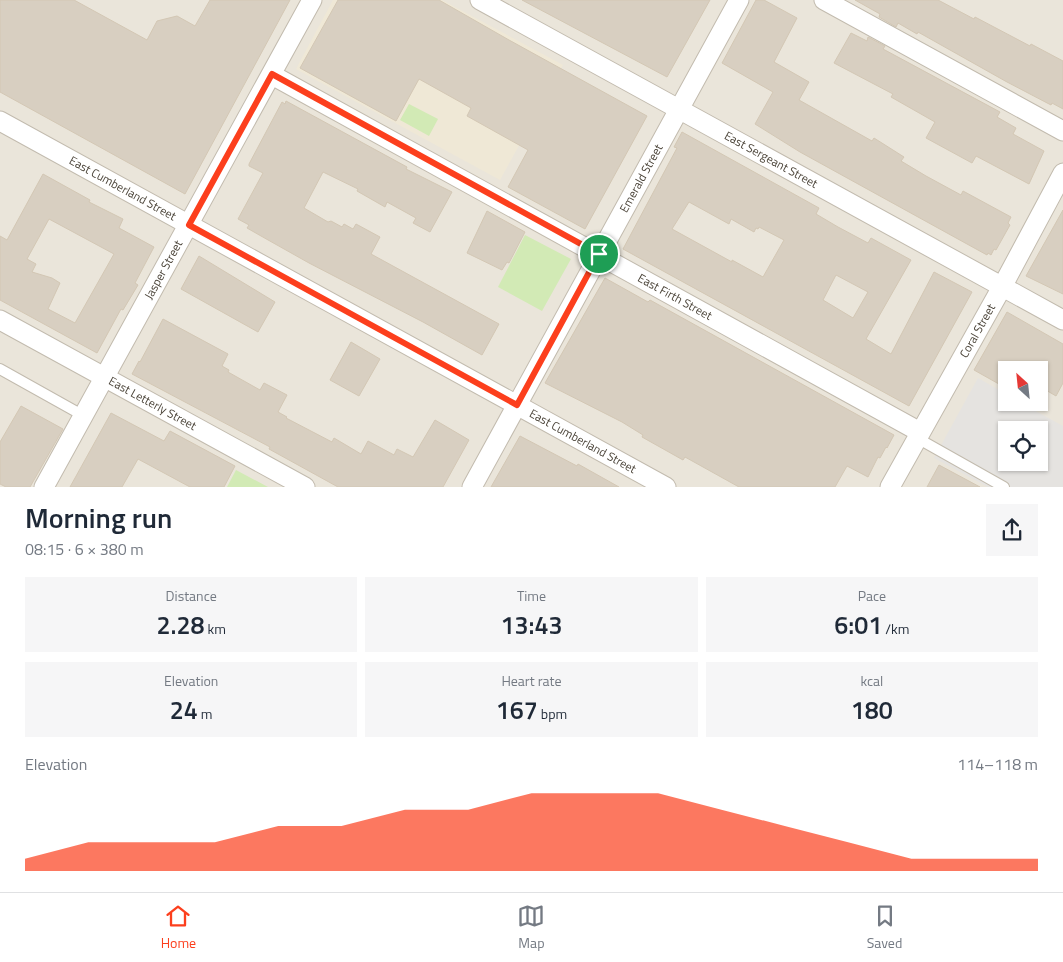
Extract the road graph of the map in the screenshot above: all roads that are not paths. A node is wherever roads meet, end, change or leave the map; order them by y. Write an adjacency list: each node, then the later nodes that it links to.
1 (312, 0): 5 (street, Jasper Street)
2 (480, 0): 6 (street, East Sergeant Street)
3 (739, 0): 6 (street, Emerald Street)
4 (824, 0): 8 (street)
5 (272, 74): 10 (street, Jasper Street); 11 (street, East Firth Street)
6 (678, 110): 11 (street, Emerald Street); 12 (street, East Sergeant Street)
7 (0, 121): 10 (street, East Cumberland Street)
8 (1063, 131)
9 (1063, 173): 12 (street, Coral Street)
10 (189, 225): 16 (street, Jasper Street); 17 (street, East Cumberland Street)
11 (599, 254): 17 (street, Emerald Street); 19 (street, East Firth Street)
12 (1002, 286): 14 (street, East Sergeant Street); 19 (street, Coral Street)
13 (0, 320): 16 (street, East Letterly Street)
14 (1063, 320)
15 (0, 369): 18 (lane)
16 (105, 377): 18 (street, Jasper Street); 21 (street, East Letterly Street)
17 (517, 405): 22 (street, Emerald Street); 23 (street, East Cumberland Street)
18 (84, 416): 20 (street, Jasper Street)
19 (918, 435): 24 (street, Coral Street); 25 (lane)
20 (44, 487)
21 (305, 487)
22 (472, 487)
23 (666, 487)
24 (890, 487)
25 (1004, 487)

